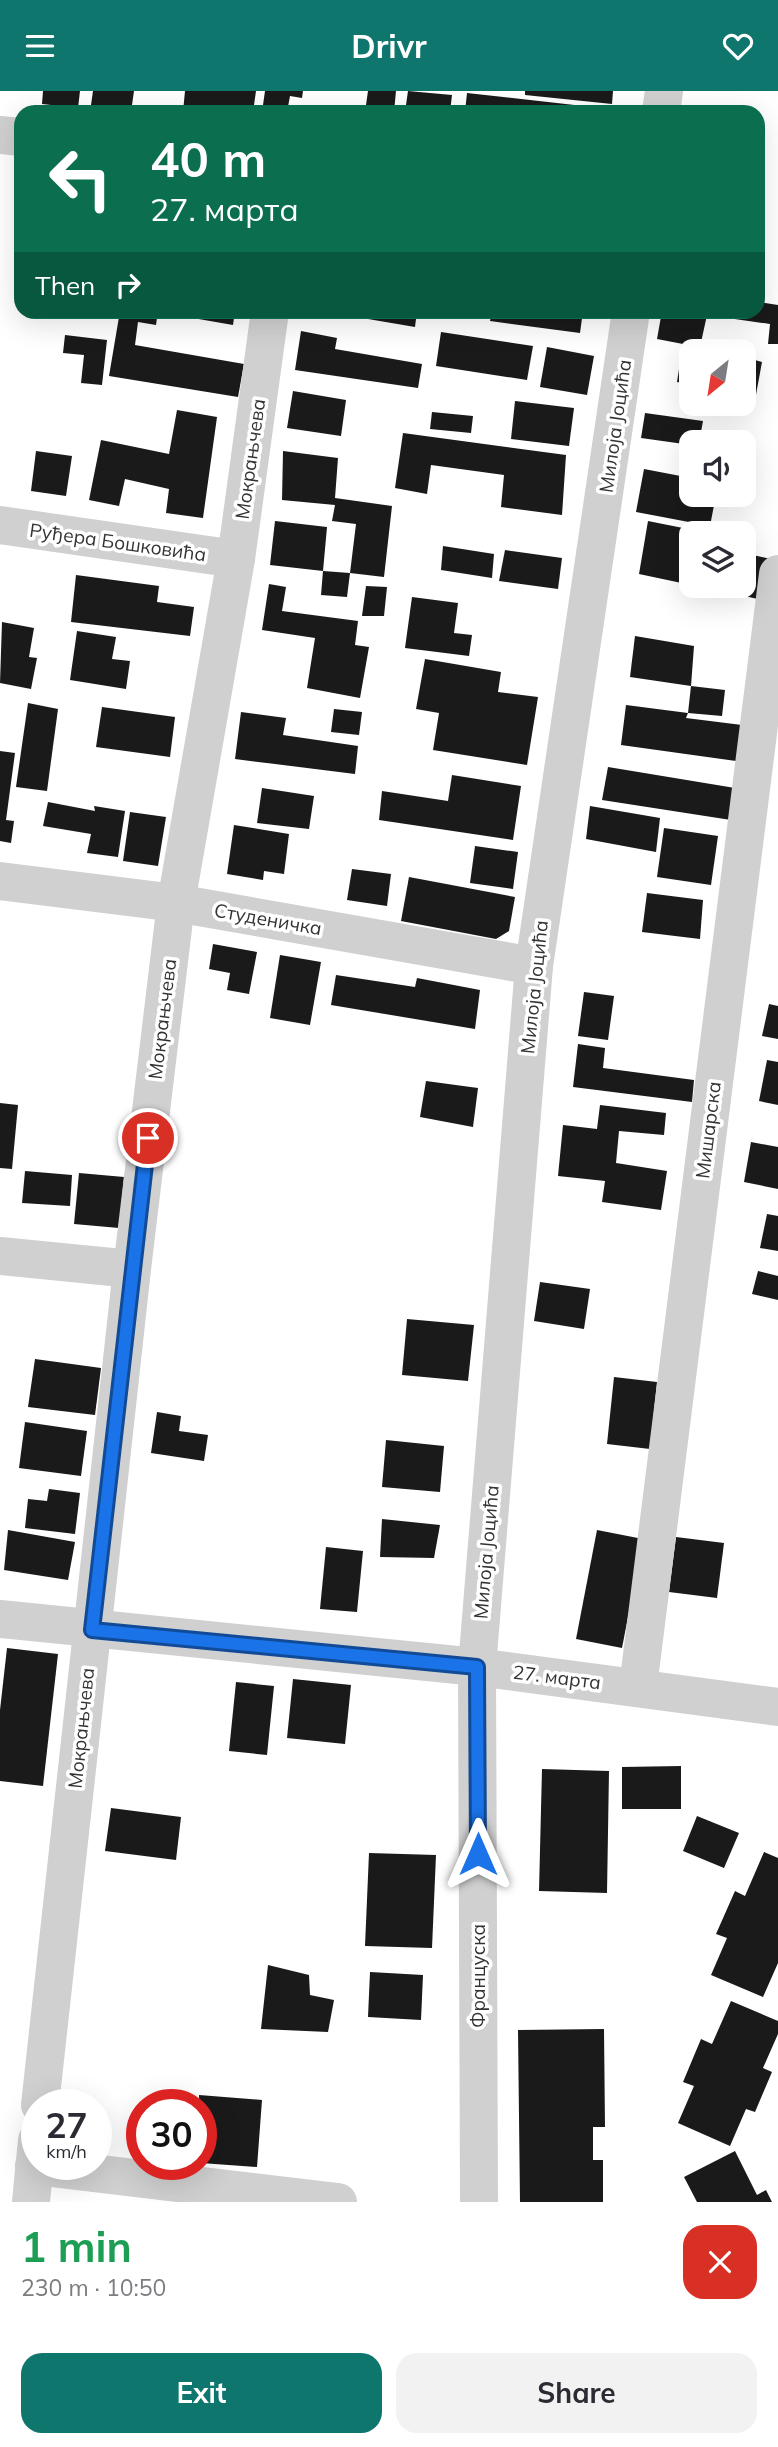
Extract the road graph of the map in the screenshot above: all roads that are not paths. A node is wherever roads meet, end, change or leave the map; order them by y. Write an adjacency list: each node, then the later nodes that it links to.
1 (269, 319): 4 (street, Мокрањчева)
2 (630, 319): 8 (street, Милоја Јоцића)
3 (0, 525): 4 (street, Руђера Бошковића)
4 (236, 559): 7 (street, Мокрањчева)
5 (778, 575): 14 (street, Мишарска)
6 (0, 881): 7 (street, Студеничка)
7 (176, 903): 8 (street, Студеничка); 10 (street, Мокрањчева)
8 (534, 966): 13 (street, Милоја Јоцића)
9 (0, 1256): 10 (street)
10 (132, 1269): 12 (street, Мокрањчева)
11 (0, 1619): 12 (street, 27. марта)
12 (92, 1630): 13 (street, 27. марта); 16 (street, Мокрањчева)
13 (477, 1667): 14 (street, 27. марта); 19 (street, Француска)
14 (638, 1686): 15 (street, 27. марта)
15 (778, 1707)
16 (42, 2089)
17 (112, 2177): 18 (street)
18 (338, 2202)
19 (480, 2202)

